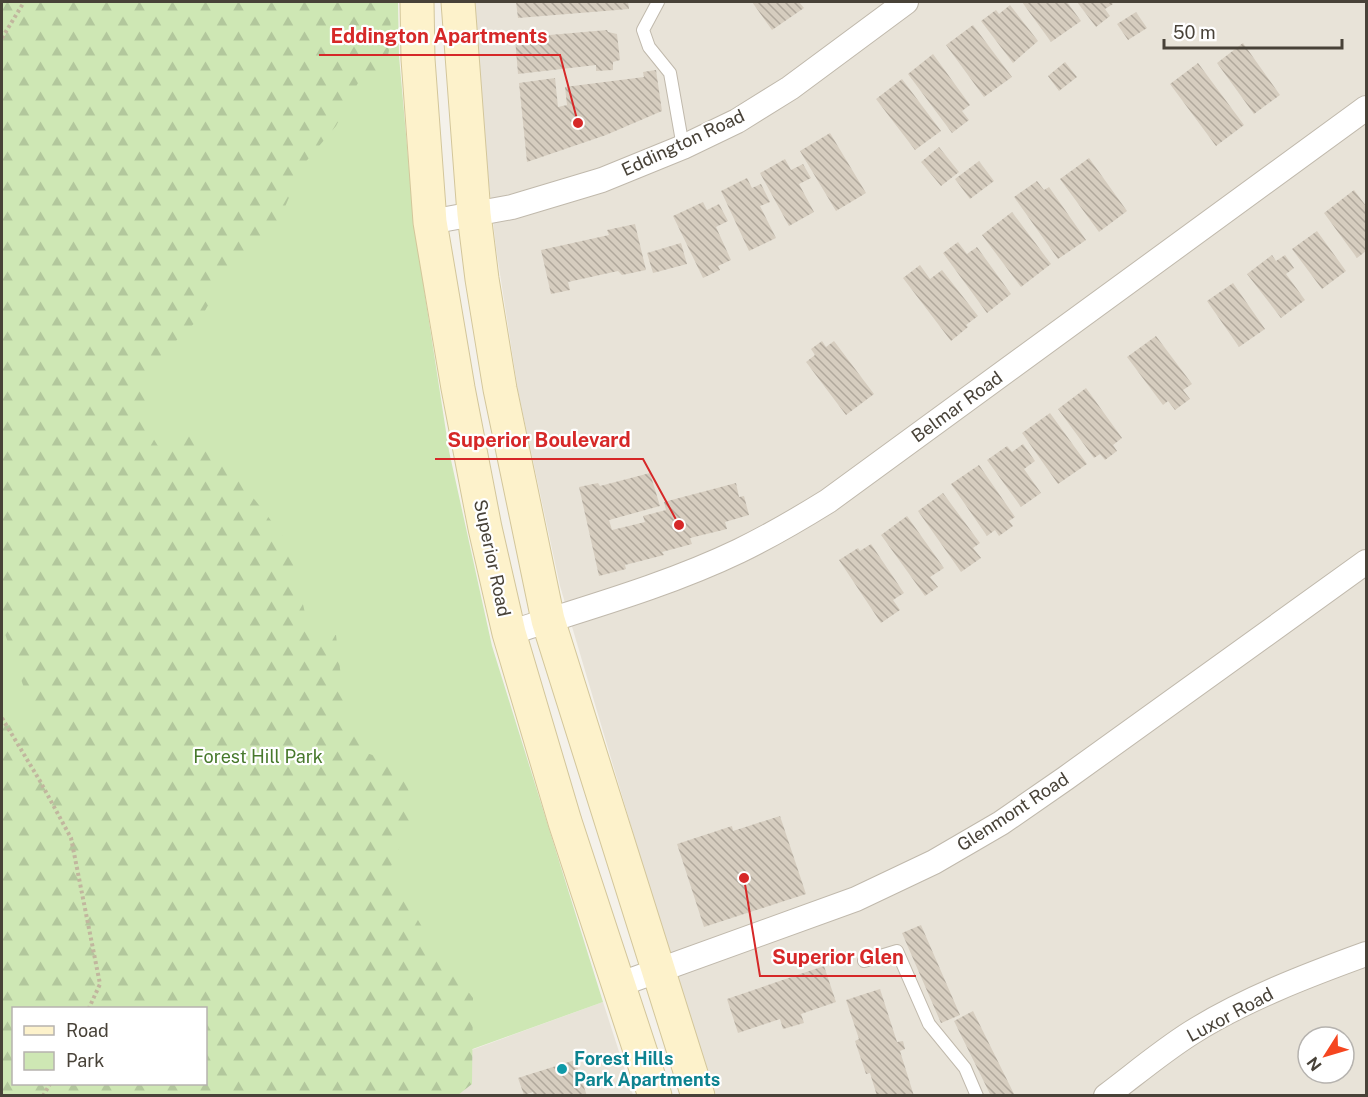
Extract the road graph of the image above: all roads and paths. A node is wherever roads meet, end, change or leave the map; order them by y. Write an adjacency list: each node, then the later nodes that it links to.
1 (24, 2): 6 (path)
2 (417, 2): 10 (main road, Superior Road)
3 (458, 2): 9 (main road)
4 (658, 2): 8 (lane)
5 (906, 2): 8 (street, Eddington Road)
6 (2, 38)
7 (1366, 108): 12 (street, Belmar Road)
8 (683, 147): 9 (street, Eddington Road)
9 (474, 214): 10 (street, Eddington Road); 12 (main road)
10 (430, 222): 13 (main road, Superior Road)
11 (1366, 562): 17 (street, Glenmont Road)
12 (549, 620): 13 (street, Belmar Road); 17 (main road)
13 (509, 633): 18 (main road, Superior Road)
14 (2, 718): 19 (path)
15 (1366, 954): 23 (street, Luxor Road)
16 (864, 961): 22 (lane)
17 (658, 972): 18 (street, Glenmont Road); 21 (main road)
18 (618, 985): 20 (main road, Superior Road)
19 (89, 1007)
20 (655, 1095)
21 (698, 1095)
22 (977, 1095)
23 (1106, 1095)

